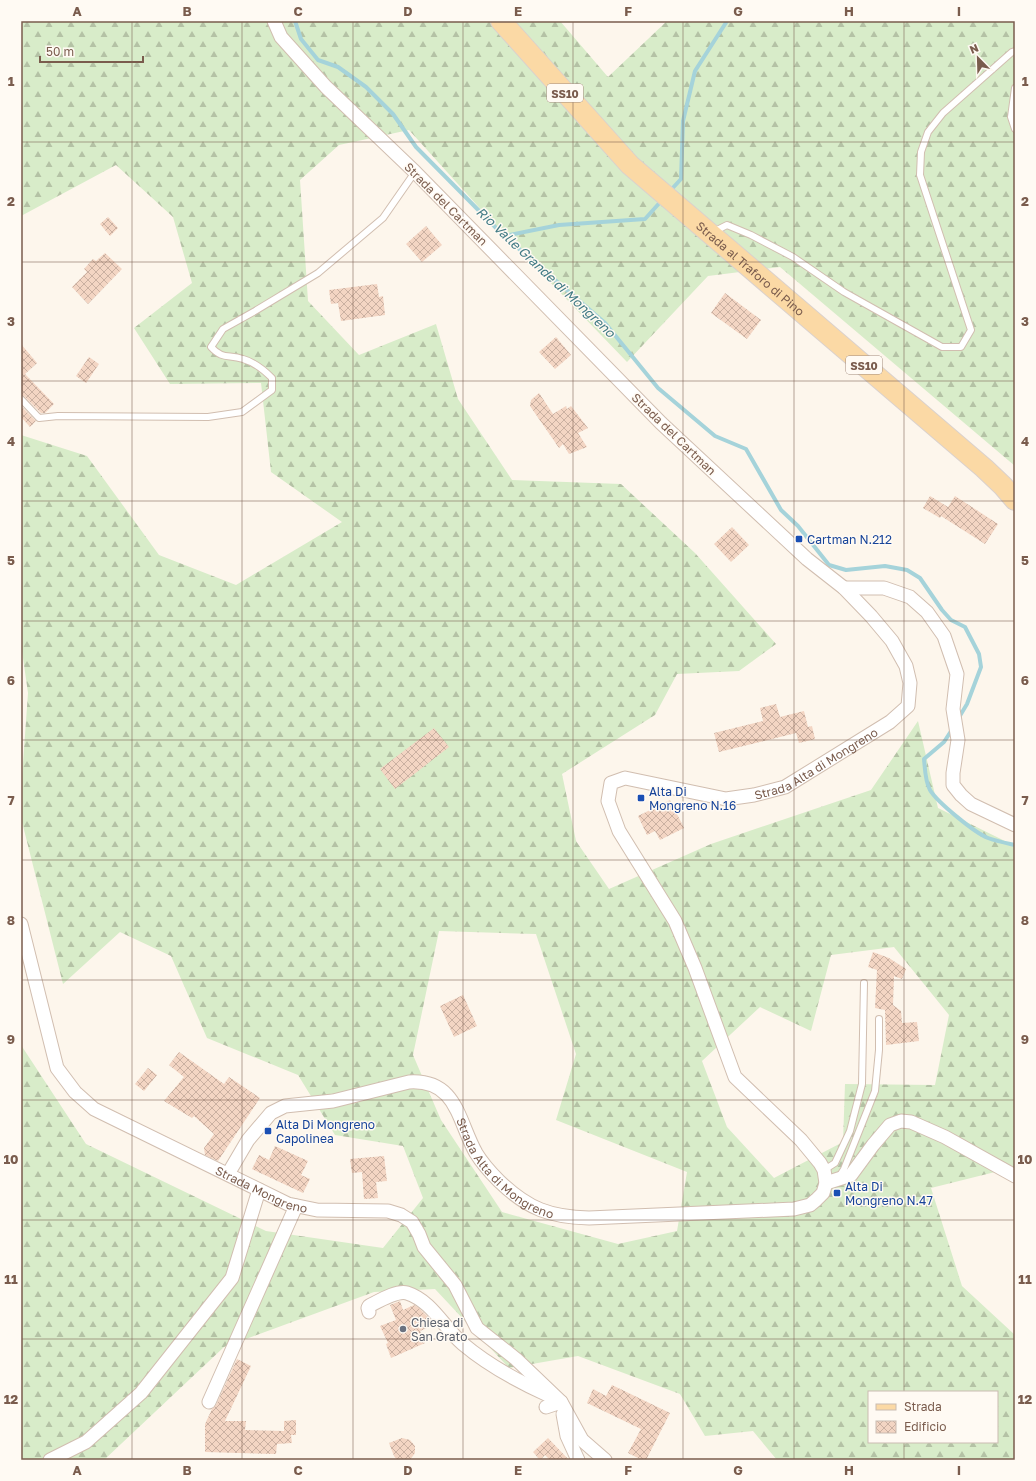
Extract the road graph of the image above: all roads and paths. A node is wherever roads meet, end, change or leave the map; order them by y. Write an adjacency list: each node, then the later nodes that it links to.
1 (274, 21): 6 (street, Strada del Cartman)
2 (501, 21): 7 (main road, Strada al Traforo di Pino / SS10)
3 (1015, 51): 7 (lane)
4 (1015, 88): 5 (lane)
5 (1015, 129)
6 (415, 172): 8 (lane); 10 (street, Strada del Cartman)
7 (710, 234): 9 (main road, Strada al Traforo di Pino / SS10)
8 (21, 399)
9 (1015, 500)
10 (844, 588): 11 (street); 17 (street, Strada Alta di Mongreno)
11 (1015, 825)
12 (21, 924): 15 (street, Strada Mongreno)
13 (864, 983): 17 (lane)
14 (879, 1019): 17 (lane)
15 (228, 1174): 17 (street, Strada Alta di Mongreno); 18 (street, Strada Mongreno)
16 (1015, 1176): 17 (street, Strada Alta di Mongreno)
17 (829, 1178)
18 (259, 1190): 19 (street, Strada Mongreno); 24 (street)
19 (296, 1206): 21 (street, Strada Mongreno); 22 (street)
20 (369, 1312): 21 (street)
21 (559, 1400): 23 (street); 25 (street); 26 (street, Strada Mongreno)
22 (209, 1402)
23 (546, 1407)
24 (50, 1460)
25 (578, 1460)
26 (605, 1460)

